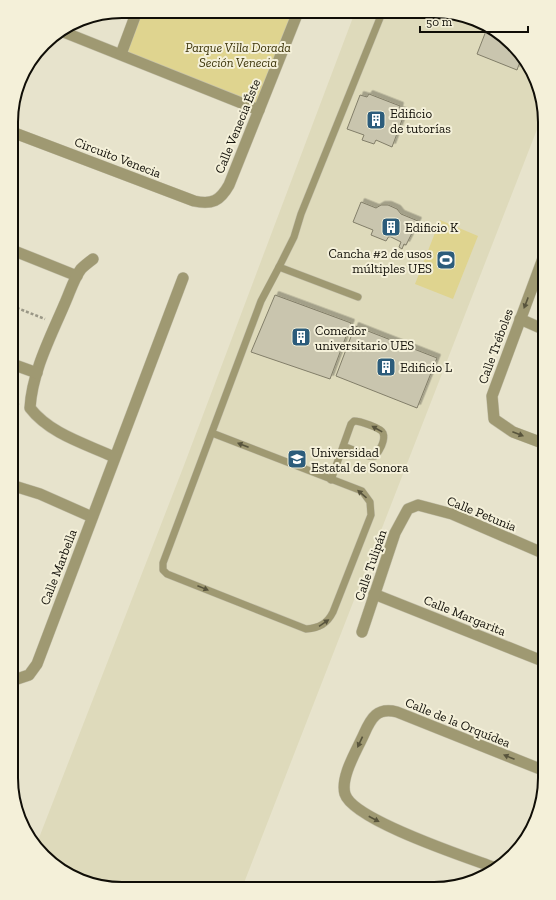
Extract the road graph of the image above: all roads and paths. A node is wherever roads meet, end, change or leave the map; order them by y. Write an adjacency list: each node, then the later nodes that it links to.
1 (134, 18): 5 (street)
2 (296, 18): 6 (street, Calle Venecia Éste)
3 (380, 18): 11 (lane)
4 (68, 34): 5 (street)
5 (121, 54): 6 (street)
6 (259, 110): 8 (street, Calle Venecia Éste)
7 (18, 134): 8 (street, Circuito Venecia)
8 (215, 202)
9 (18, 252): 13 (street)
10 (93, 259): 13 (street)
11 (279, 267): 15 (lane); 22 (lane)
12 (538, 271): 17 (street, Calle Tréboles, one-way to 17)
13 (77, 276): 18 (street)
14 (183, 278): 25 (street, Calle Marbella)
15 (358, 297)
16 (18, 308): 18 (path)
17 (520, 319): 19 (street); 23 (street, Calle Tréboles, one-way to 23)
18 (57, 323): 21 (street)
19 (538, 327)
20 (18, 366): 21 (street)
21 (37, 373): 25 (street)
22 (212, 433): 26 (lane, one-way to 22); 26 (lane, one-way to 26)
23 (538, 441)
24 (343, 446): 24 (lane, one-way to 24); 26 (lane)
25 (114, 457): 29 (street, Calle Marbella)
26 (332, 480)
27 (18, 487): 29 (street)
28 (408, 509): 30 (street, Calle Petunia); 31 (street, Calle Tulipán)
29 (92, 518): 34 (street, Calle Marbella)
30 (538, 551)
31 (374, 594): 32 (street, Calle Tulipán); 33 (street, Calle Margarita)
32 (362, 632)
33 (538, 659)
34 (18, 679)
35 (538, 768): 36 (street, Calle de la Orquídea, one-way to 36)
36 (489, 866)

